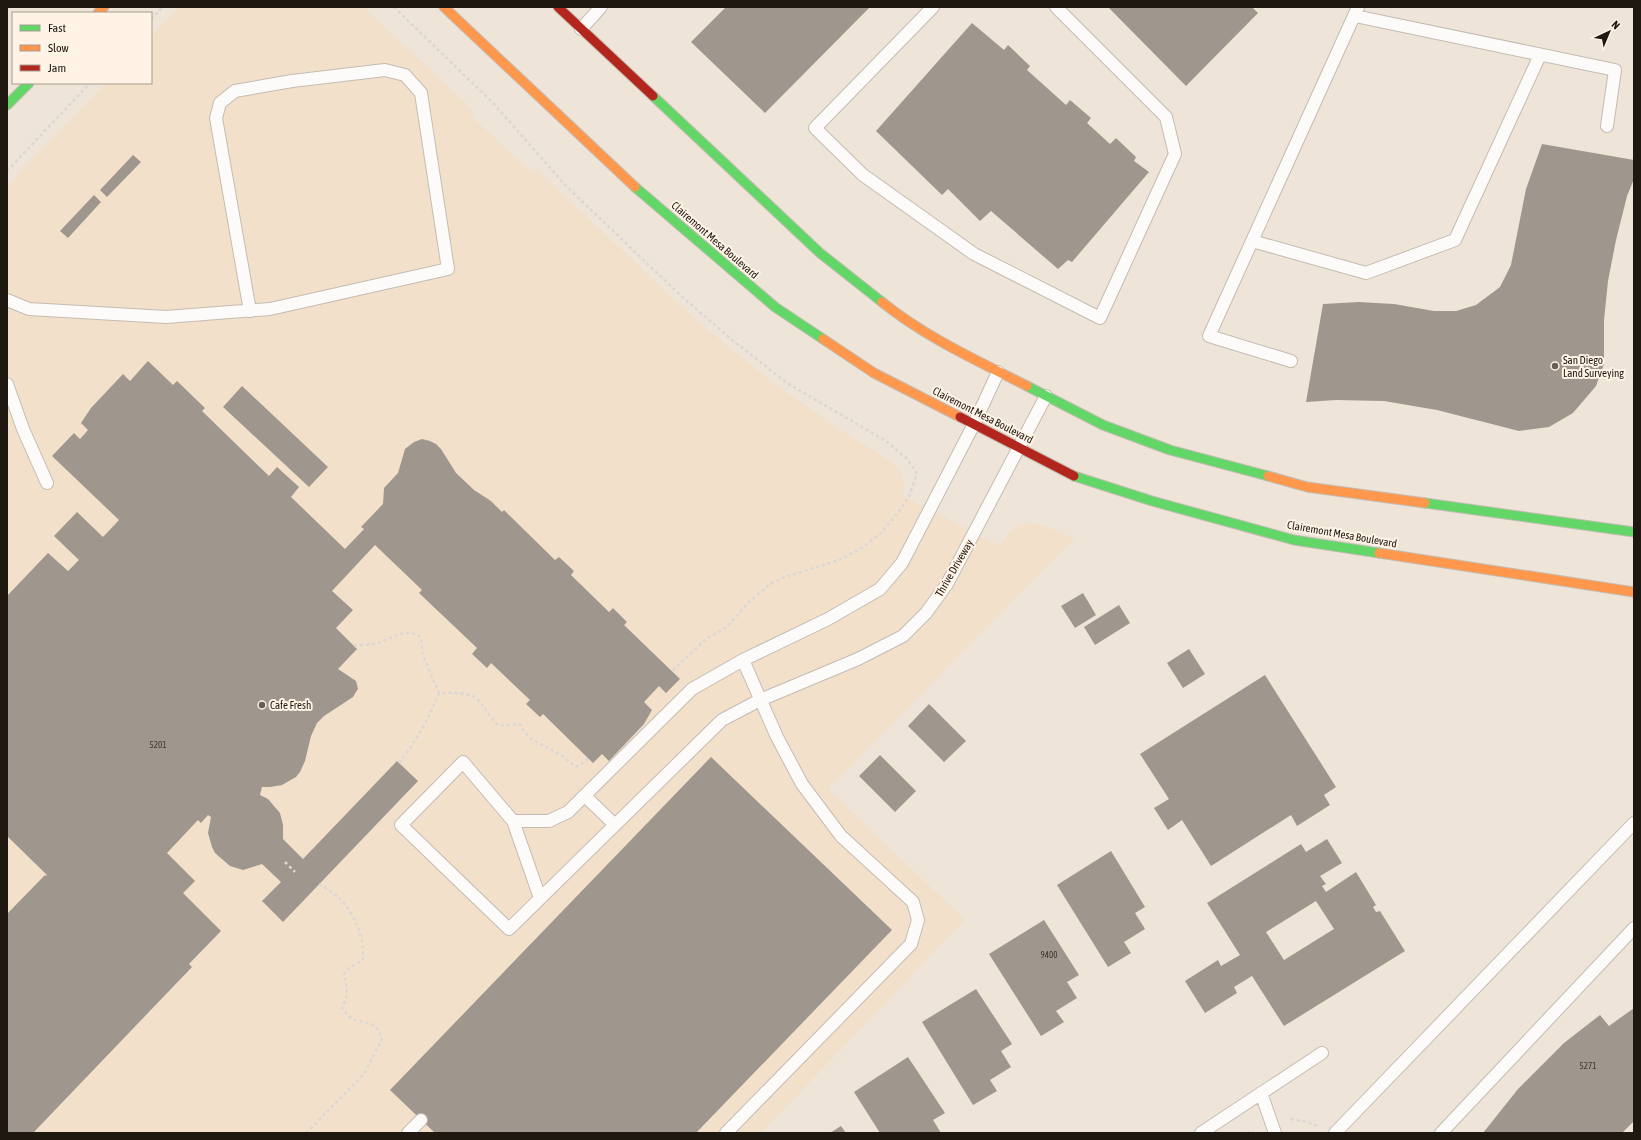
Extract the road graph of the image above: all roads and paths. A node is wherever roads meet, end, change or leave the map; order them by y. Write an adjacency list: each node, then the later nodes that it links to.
1 (163, 7): 9 (path)
2 (394, 7): 31 (path)
3 (444, 7): 24 (main road, Clairemont Mesa Boulevard)
4 (558, 7): 10 (main road)
5 (601, 7): 10 (lane)
6 (933, 7): 7 (lane)
7 (1056, 7)
8 (1356, 12): 11 (lane); 17 (lane)
9 (152, 18)
10 (581, 29): 21 (main road)
11 (1540, 55): 15 (lane); 17 (lane)
12 (28, 84): 14 (main road)
13 (89, 84): 16 (path)
14 (7, 105)
15 (1607, 126)
16 (7, 171)
17 (1252, 241): 20 (lane)
18 (7, 300): 19 (lane)
19 (250, 311): 19 (lane)
20 (1291, 361)
21 (998, 372): 23 (main road); 24 (lane)
22 (7, 384): 26 (lane)
23 (1046, 396): 25 (lane, Thrive Driveway); 27 (main road)
24 (974, 424): 25 (main road, Clairemont Mesa Boulevard); 30 (lane)
25 (1019, 447): 28 (main road, Clairemont Mesa Boulevard); 33 (lane, Thrive Driveway)
26 (47, 483)
27 (1634, 532)
28 (1634, 592)
29 (354, 646): 32 (path)
30 (743, 660): 33 (lane); 36 (lane)
31 (672, 671)
32 (439, 693): 34 (path); 35 (path)
33 (760, 700): 39 (lane, Thrive Driveway); 50 (lane)
34 (588, 758)
35 (399, 763)
36 (585, 796): 37 (lane); 39 (lane)
37 (513, 821): 43 (lane); 43 (lane, Thrive Driveway)
38 (1634, 823): 53 (lane)
39 (615, 825): 43 (lane, Thrive Driveway)
40 (284, 862): 41 (path)
41 (295, 872)
42 (319, 884): 48 (path)
43 (540, 898)
44 (1634, 928): 54 (lane)
45 (1322, 1053): 46 (lane)
46 (1261, 1093): 51 (lane); 52 (lane)
47 (421, 1120): 49 (lane)
48 (306, 1133)
49 (408, 1133)
50 (726, 1133)
51 (1201, 1133)
52 (1275, 1133)
53 (1335, 1133)
54 (1441, 1133)

